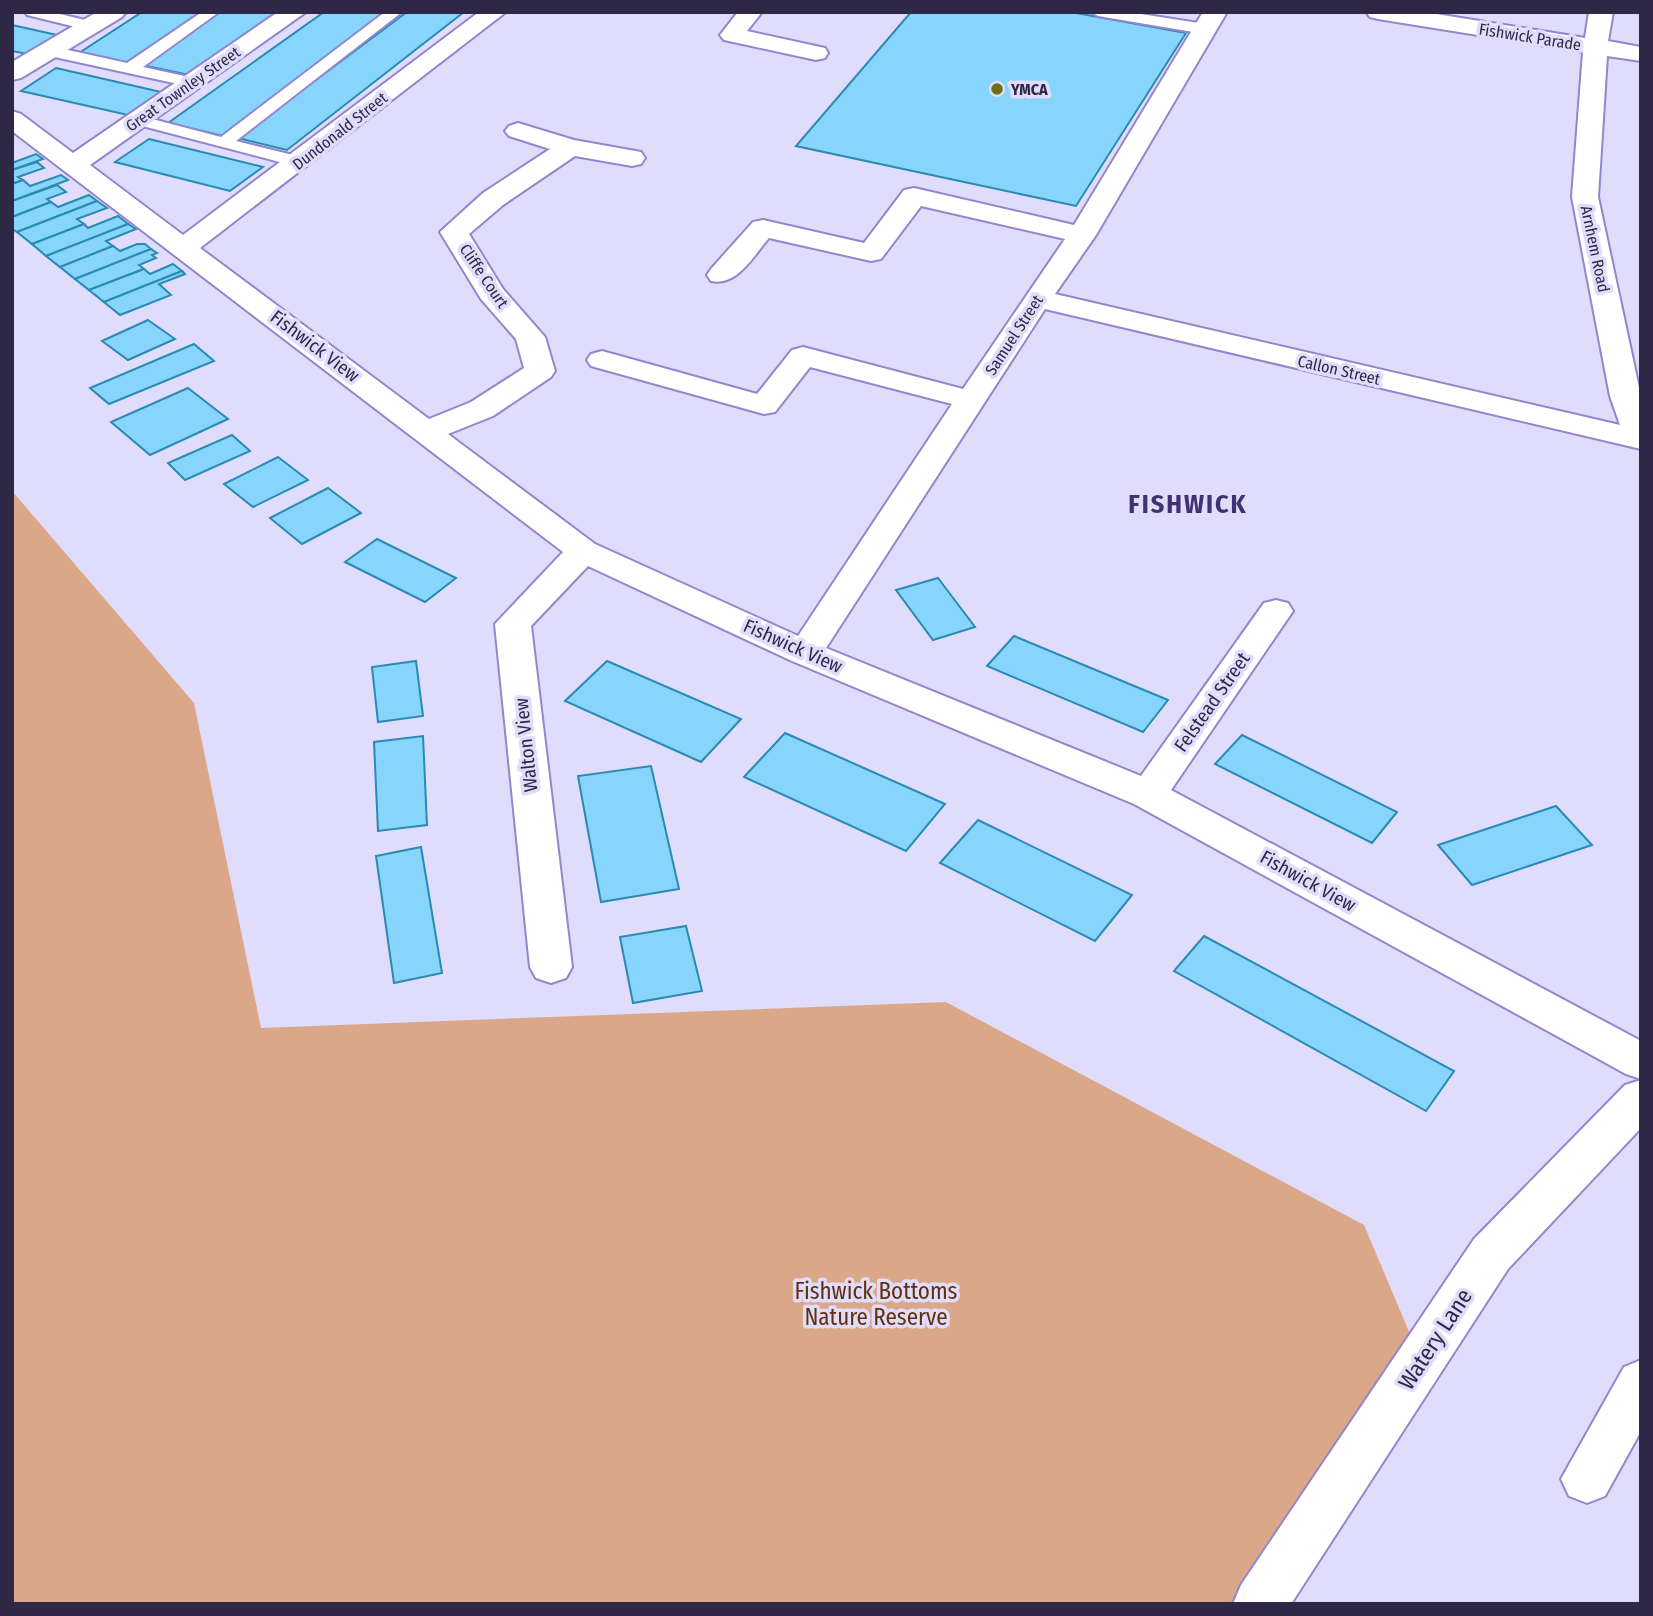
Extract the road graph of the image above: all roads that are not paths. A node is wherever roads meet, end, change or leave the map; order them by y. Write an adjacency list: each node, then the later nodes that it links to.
1 (32, 12): 13 (lane)
2 (114, 12): 13 (street)
3 (212, 12): 18 (lane)
4 (294, 12): 20 (street, Great Townley Street)
5 (395, 12): 24 (lane)
6 (494, 12): 27 (street, Dundonald Street)
7 (1098, 12): 12 (lane)
8 (1378, 12): 11 (street, Fishwick Parade)
9 (1601, 12): 14 (street, Arnhem Road)
10 (739, 15): 16 (street)
11 (1409, 15): 14 (street, Fishwick Parade)
12 (1210, 21): 29 (street, Samuel Street)
13 (92, 26): 15 (street)
14 (1595, 47): 17 (street, Fishwick Parade); 36 (street, Arnhem Road)
15 (50, 51): 18 (lane); 19 (street)
16 (816, 53)
17 (1641, 54)
18 (130, 68): 20 (lane)
19 (12, 74)
20 (192, 82): 22 (street, Great Townley Street)
21 (12, 119): 28 (street, Fishwick View)
22 (137, 120): 24 (lane); 28 (street, Great Townley Street)
23 (518, 131): 25 (street)
24 (223, 143): 27 (lane)
25 (570, 147): 26 (street); 35 (street, Cliffe Court)
26 (632, 158)
27 (299, 162): 30 (street, Dundonald Street)
28 (73, 165): 30 (street, Fishwick View)
29 (1082, 235): 31 (street); 32 (street, Samuel Street)
30 (184, 247): 35 (street, Fishwick View)
31 (721, 275)
32 (1037, 299): 34 (street, Samuel Street); 36 (street, Callon Street)
33 (602, 360): 34 (street)
34 (971, 400): 39 (street, Samuel Street)
35 (428, 431): 37 (street, Fishwick View)
36 (1641, 440)
37 (583, 551): 39 (street, Fishwick View); 41 (street, Walton View)
38 (1276, 611): 40 (street, Felstead Street)
39 (806, 653): 40 (street, Fishwick View)
40 (1148, 794): 42 (street, Fishwick View)
41 (551, 967)
42 (1641, 1062)
43 (1641, 1098): 46 (street, Watery Lane)
44 (1641, 1383): 45 (street)
45 (1587, 1479)
46 (1260, 1604)

